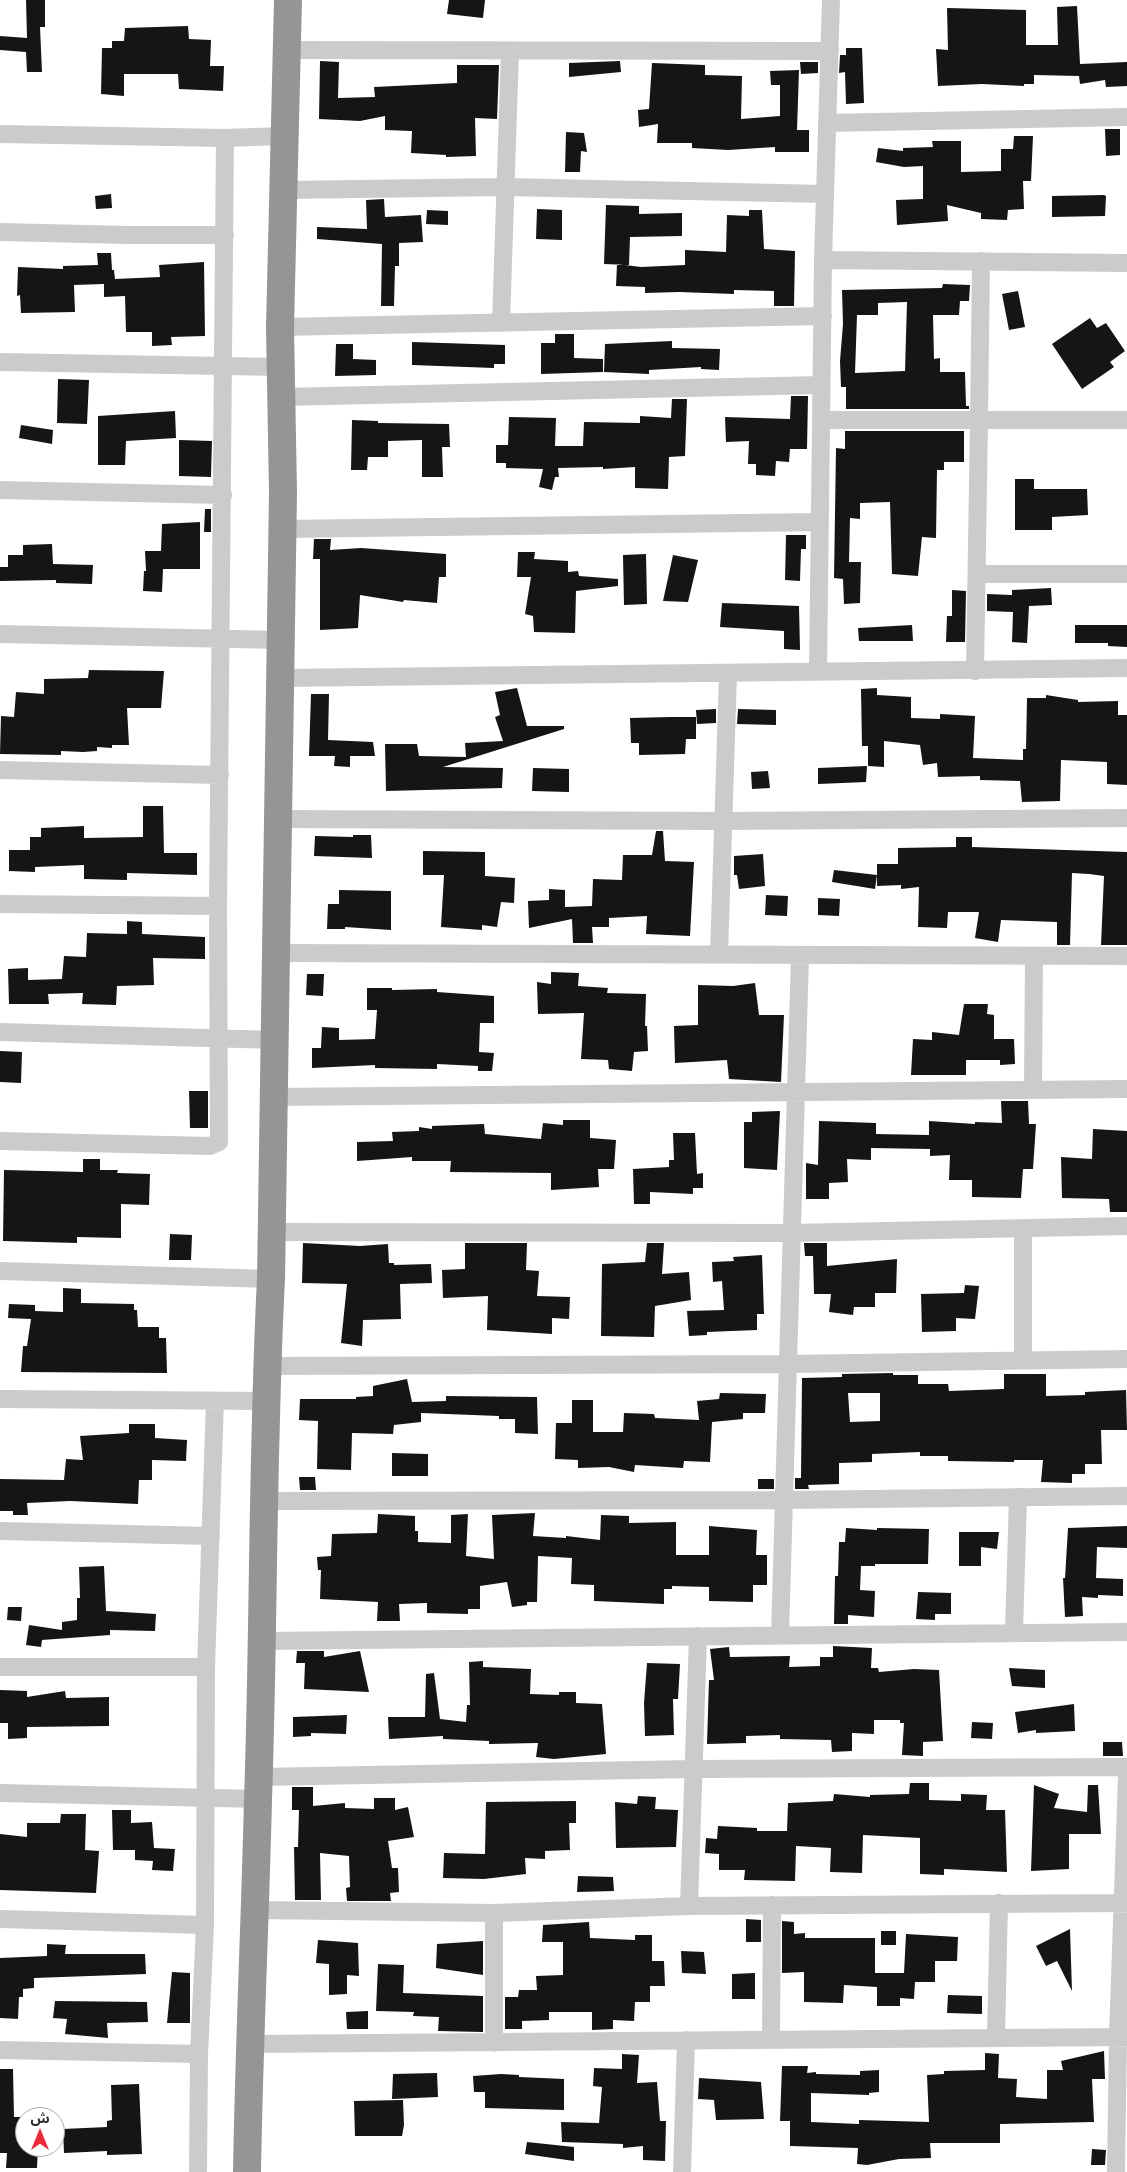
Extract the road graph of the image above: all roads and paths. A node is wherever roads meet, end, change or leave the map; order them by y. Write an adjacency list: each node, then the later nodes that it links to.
1 (288, 0): 3 (highway)
2 (831, 0): 5 (street)
3 (288, 50): 4 (street); 9 (highway)
4 (510, 51): 5 (street); 11 (street)
5 (830, 51): 7 (street)
6 (1127, 117): 7 (street)
7 (827, 123): 13 (street)
8 (0, 134): 10 (street)
9 (284, 136): 10 (street); 12 (highway)
10 (225, 138): 15 (street)
11 (505, 187): 12 (street); 13 (street); 20 (street)
12 (284, 190): 21 (highway)
13 (825, 194): 16 (street)
14 (0, 232): 15 (street)
15 (224, 235): 23 (street)
16 (823, 260): 17 (street); 19 (street)
17 (981, 262): 18 (street); 28 (street)
18 (1127, 263)
19 (823, 316): 20 (street); 25 (street)
20 (501, 323): 21 (street)
21 (280, 327): 24 (highway)
22 (0, 362): 23 (street)
23 (224, 366): 24 (street); 31 (street)
24 (281, 367): 26 (highway)
25 (821, 385): 26 (street); 27 (street)
26 (281, 397): 33 (highway)
27 (821, 420): 28 (street); 32 (street)
28 (979, 420): 29 (street); 34 (street)
29 (1127, 420)
30 (0, 490): 31 (street)
31 (223, 495): 37 (street)
32 (820, 522): 33 (street); 41 (street)
33 (282, 529): 38 (highway)
34 (978, 574): 35 (street); 40 (street)
35 (1127, 574)
36 (0, 634): 37 (street)
37 (222, 639): 38 (street); 45 (street)
38 (281, 640): 43 (highway)
39 (1127, 668): 40 (street)
40 (975, 671): 41 (street)
41 (818, 672): 42 (street)
42 (728, 674): 43 (street); 48 (street)
43 (280, 678): 47 (highway)
44 (0, 770): 45 (street)
45 (220, 775): 50 (street)
46 (1127, 818): 48 (street)
47 (278, 819): 48 (street); 51 (highway)
48 (724, 821): 52 (street)
49 (0, 904): 50 (street)
50 (218, 906): 57 (street)
51 (276, 953): 52 (street); 58 (highway)
52 (719, 955): 53 (street)
53 (800, 956): 54 (street); 61 (street)
54 (1034, 956): 55 (street); 59 (street)
55 (1127, 956)
56 (0, 1032): 57 (street)
57 (219, 1039): 58 (street); 63 (street)
58 (275, 1040): 62 (highway)
59 (1033, 1089): 60 (street); 61 (street)
60 (1127, 1089)
61 (796, 1093): 62 (street); 67 (street)
62 (274, 1097): 66 (highway)
63 (0, 1141)
64 (1127, 1226): 65 (street)
65 (1023, 1228): 67 (street); 71 (street)
66 (272, 1232): 67 (street); 69 (highway)
67 (791, 1233): 72 (street)
68 (0, 1271): 69 (street)
69 (271, 1280): 73 (highway)
70 (1127, 1359): 71 (street)
71 (1023, 1360): 72 (street)
72 (787, 1364): 73 (street); 79 (street)
73 (266, 1366): 76 (highway)
74 (0, 1399): 75 (street)
75 (215, 1401): 76 (street); 82 (street)
76 (265, 1401): 80 (highway)
77 (1127, 1496): 78 (street)
78 (1018, 1497): 79 (street); 83 (street)
79 (784, 1500): 80 (street); 85 (street)
80 (264, 1501): 87 (highway)
81 (0, 1531): 82 (street)
82 (211, 1536): 89 (street)
83 (1014, 1632): 84 (street); 85 (street)
84 (1127, 1632)
85 (780, 1634): 86 (street)
86 (698, 1636): 87 (street); 91 (street)
87 (262, 1641): 93 (highway)
88 (0, 1667): 89 (street)
89 (206, 1667): 95 (street)
90 (1127, 1767): 91 (street)
91 (693, 1768): 93 (street); 99 (street)
92 (1127, 1776): 97 (street)
93 (259, 1788): 95 (street); 100 (highway)
94 (0, 1793): 95 (street)
95 (206, 1798): 103 (street)
96 (999, 1903): 97 (street); 98 (street); 105 (street)
97 (1124, 1903): 104 (street)
98 (772, 1905): 99 (street); 106 (street)
99 (690, 1906): 101 (street)
100 (254, 1910): 101 (street); 108 (highway)
101 (494, 1913): 109 (street)
102 (0, 1919): 103 (street)
103 (205, 1925): 111 (street)
104 (1122, 2037): 105 (street); 115 (street)
105 (996, 2038): 106 (street)
106 (771, 2039): 107 (street)
107 (686, 2040): 109 (street); 114 (street)
108 (249, 2044): 109 (street); 113 (highway)
109 (494, 2044)
110 (0, 2050): 111 (street)
111 (199, 2054): 112 (street)
112 (198, 2172)
113 (247, 2172)
114 (682, 2172)
115 (1116, 2172)

